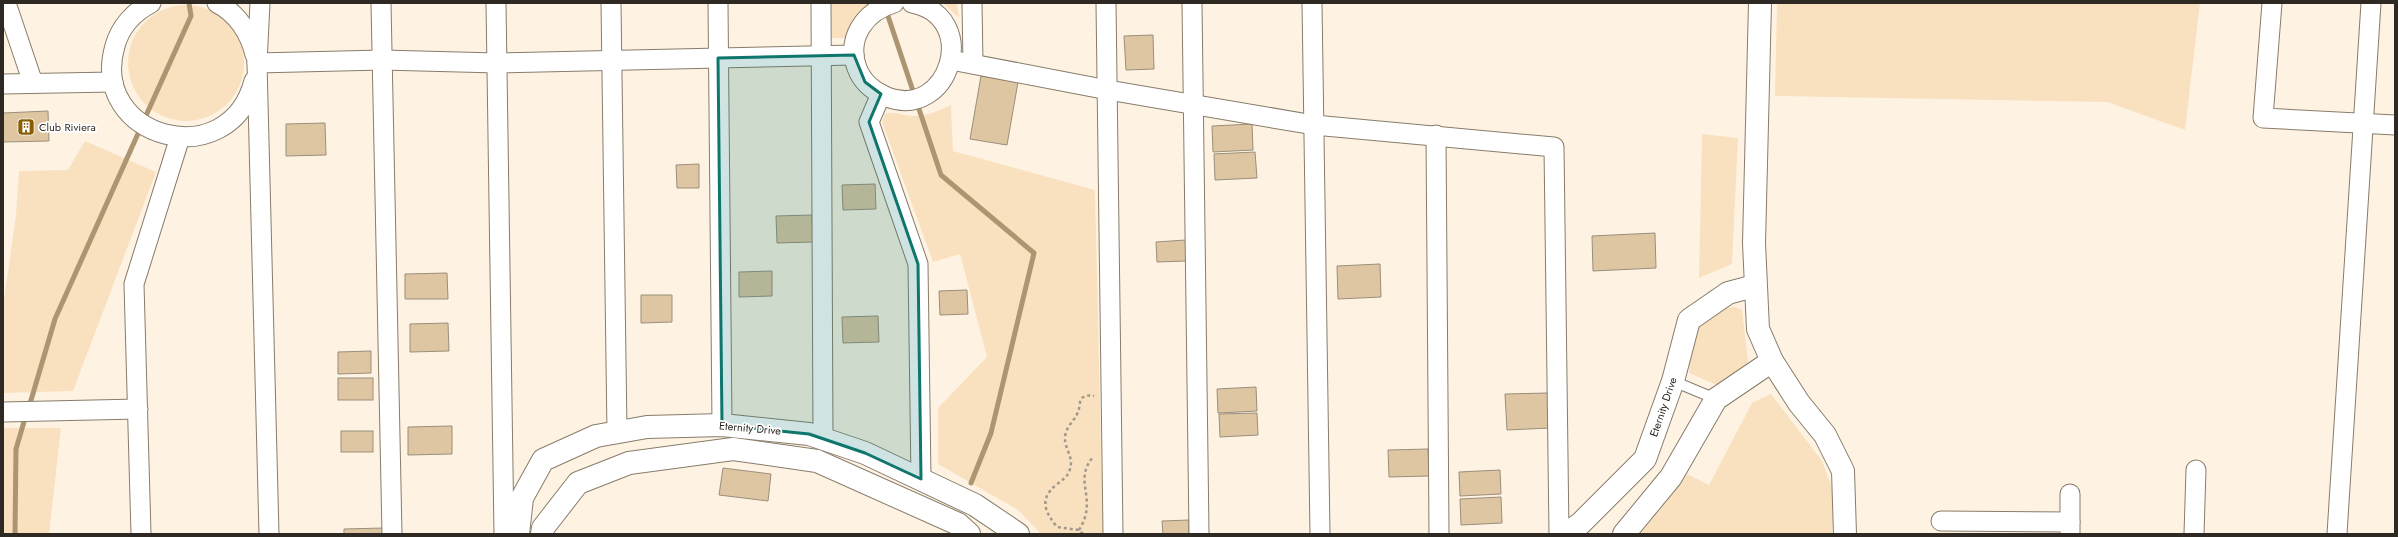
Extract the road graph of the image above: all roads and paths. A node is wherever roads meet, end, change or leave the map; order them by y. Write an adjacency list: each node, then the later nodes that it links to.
1 (6, 3): 29 (street)
2 (260, 3): 25 (street)
3 (381, 3): 22 (street)
4 (496, 3): 26 (street)
5 (611, 3): 23 (street)
6 (718, 3): 21 (street)
7 (821, 3): 20 (street)
8 (894, 3): 19 (street)
9 (912, 3): 24 (street)
10 (972, 3): 27 (street)
11 (1106, 3): 31 (street)
12 (1192, 3): 33 (street)
13 (1312, 3): 35 (street)
14 (1760, 3): 39 (street)
15 (2272, 3): 34 (street)
16 (2371, 3): 34 (street)
17 (220, 4): 25 (street)
18 (142, 6): 28 (street)
19 (854, 55): 20 (street); 32 (street)
20 (821, 56): 21 (street); 48 (street)
21 (718, 58): 23 (street); 46 (street)
22 (382, 60): 25 (street); 26 (street); 58 (street)
23 (612, 60): 26 (street); 47 (street)
24 (951, 60): 27 (street); 32 (street)
25 (257, 63): 38 (street); 57 (street)
26 (497, 63): 59 (street)
27 (973, 63): 31 (street)
28 (114, 82): 29 (street); 38 (street)
29 (33, 83): 30 (street)
30 (3, 84)
31 (1108, 90): 33 (street); 65 (street)
32 (881, 94): 51 (street)
33 (1194, 105): 35 (street); 66 (street)
34 (2364, 124): 36 (street); 74 (street)
35 (1314, 125): 37 (street); 67 (street)
36 (2395, 125)
37 (1436, 135): 68 (street); 69 (street)
38 (180, 137): 44 (street)
39 (1754, 286): 40 (street); 41 (street, Eternity Drive)
40 (1772, 361): 42 (street); 72 (street)
41 (1673, 381): 42 (lane); 70 (street, Eternity Drive)
42 (1716, 399): 71 (street)
43 (1098, 400): 55 (path)
44 (138, 409): 45 (street); 56 (street)
45 (3, 412)
46 (722, 425): 47 (street, Eternity Drive); 48 (street, Eternity Drive)
47 (617, 432): 60 (street, Eternity Drive)
48 (823, 438): 51 (street, Eternity Drive)
49 (1096, 452): 55 (path)
50 (2196, 470): 73 (street)
51 (921, 479): 63 (street, Eternity Drive)
52 (2070, 494): 54 (street)
53 (1942, 521): 54 (street)
54 (2070, 528)
55 (1079, 530): 64 (path)
56 (141, 534)
57 (269, 534)
58 (392, 534)
59 (504, 534)
60 (518, 534)
61 (542, 534): 62 (street, Eternity Drive)
62 (969, 534)
63 (1018, 534)
64 (1083, 534)
65 (1113, 534)
66 (1199, 534)
67 (1320, 534)
68 (1439, 534)
69 (1559, 534)
70 (1565, 534)
71 (1624, 534)
72 (1845, 534)
73 (2194, 534)
74 (2337, 534)

